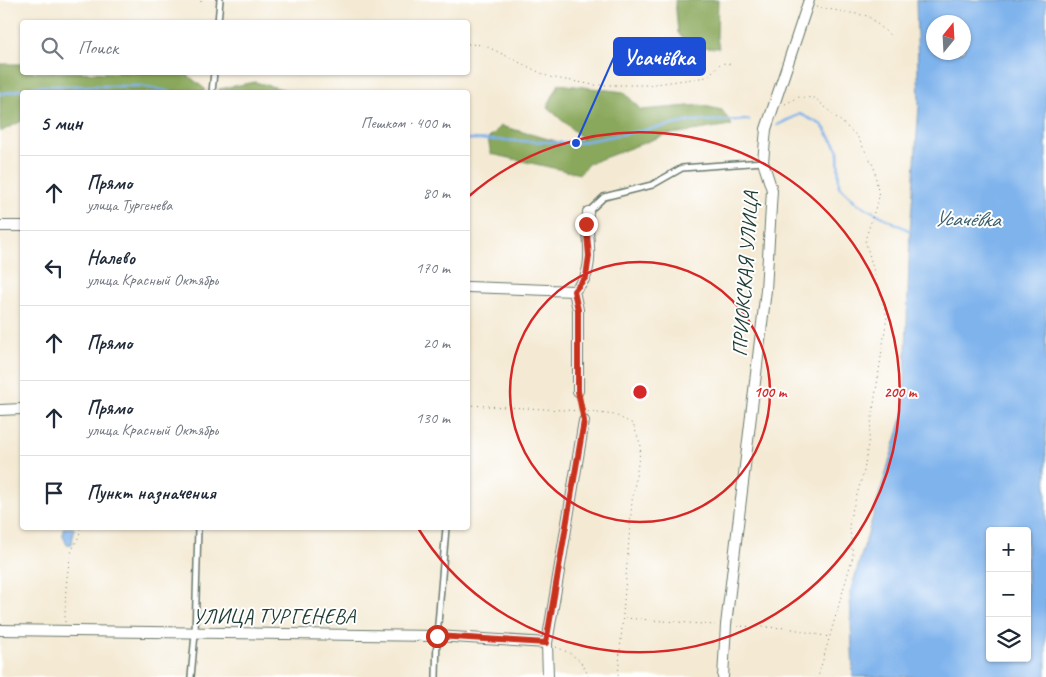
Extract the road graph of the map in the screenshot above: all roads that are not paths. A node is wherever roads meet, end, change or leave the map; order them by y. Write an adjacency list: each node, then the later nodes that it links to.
1 (220, 0): 3 (lane)
2 (808, 3): 6 (street, ПРИОКСКАЯ УЛИЦА)
3 (218, 20)
4 (214, 75): 5 (lane)
5 (212, 90)
6 (763, 162): 7 (lane); 25 (street, ПРИОКСКАЯ УЛИЦА)
7 (588, 212): 11 (street)
8 (0, 226): 9 (street)
9 (20, 226)
10 (470, 287): 11 (street)
11 (574, 291): 12 (street)
12 (578, 391)
13 (0, 410): 14 (street)
14 (20, 410)
15 (583, 416): 21 (street)
16 (198, 530): 19 (lane)
17 (446, 530): 20 (lane)
18 (0, 630): 19 (street, УЛИЦА ТУРГЕНЕВА)
19 (195, 634): 20 (street, УЛИЦА ТУРГЕНЕВА); 22 (lane)
20 (437, 636): 21 (street, УЛИЦА ТУРГЕНЕВА); 23 (lane)
21 (546, 643): 24 (street)
22 (191, 677)
23 (436, 677)
24 (548, 677)
25 (723, 677)

